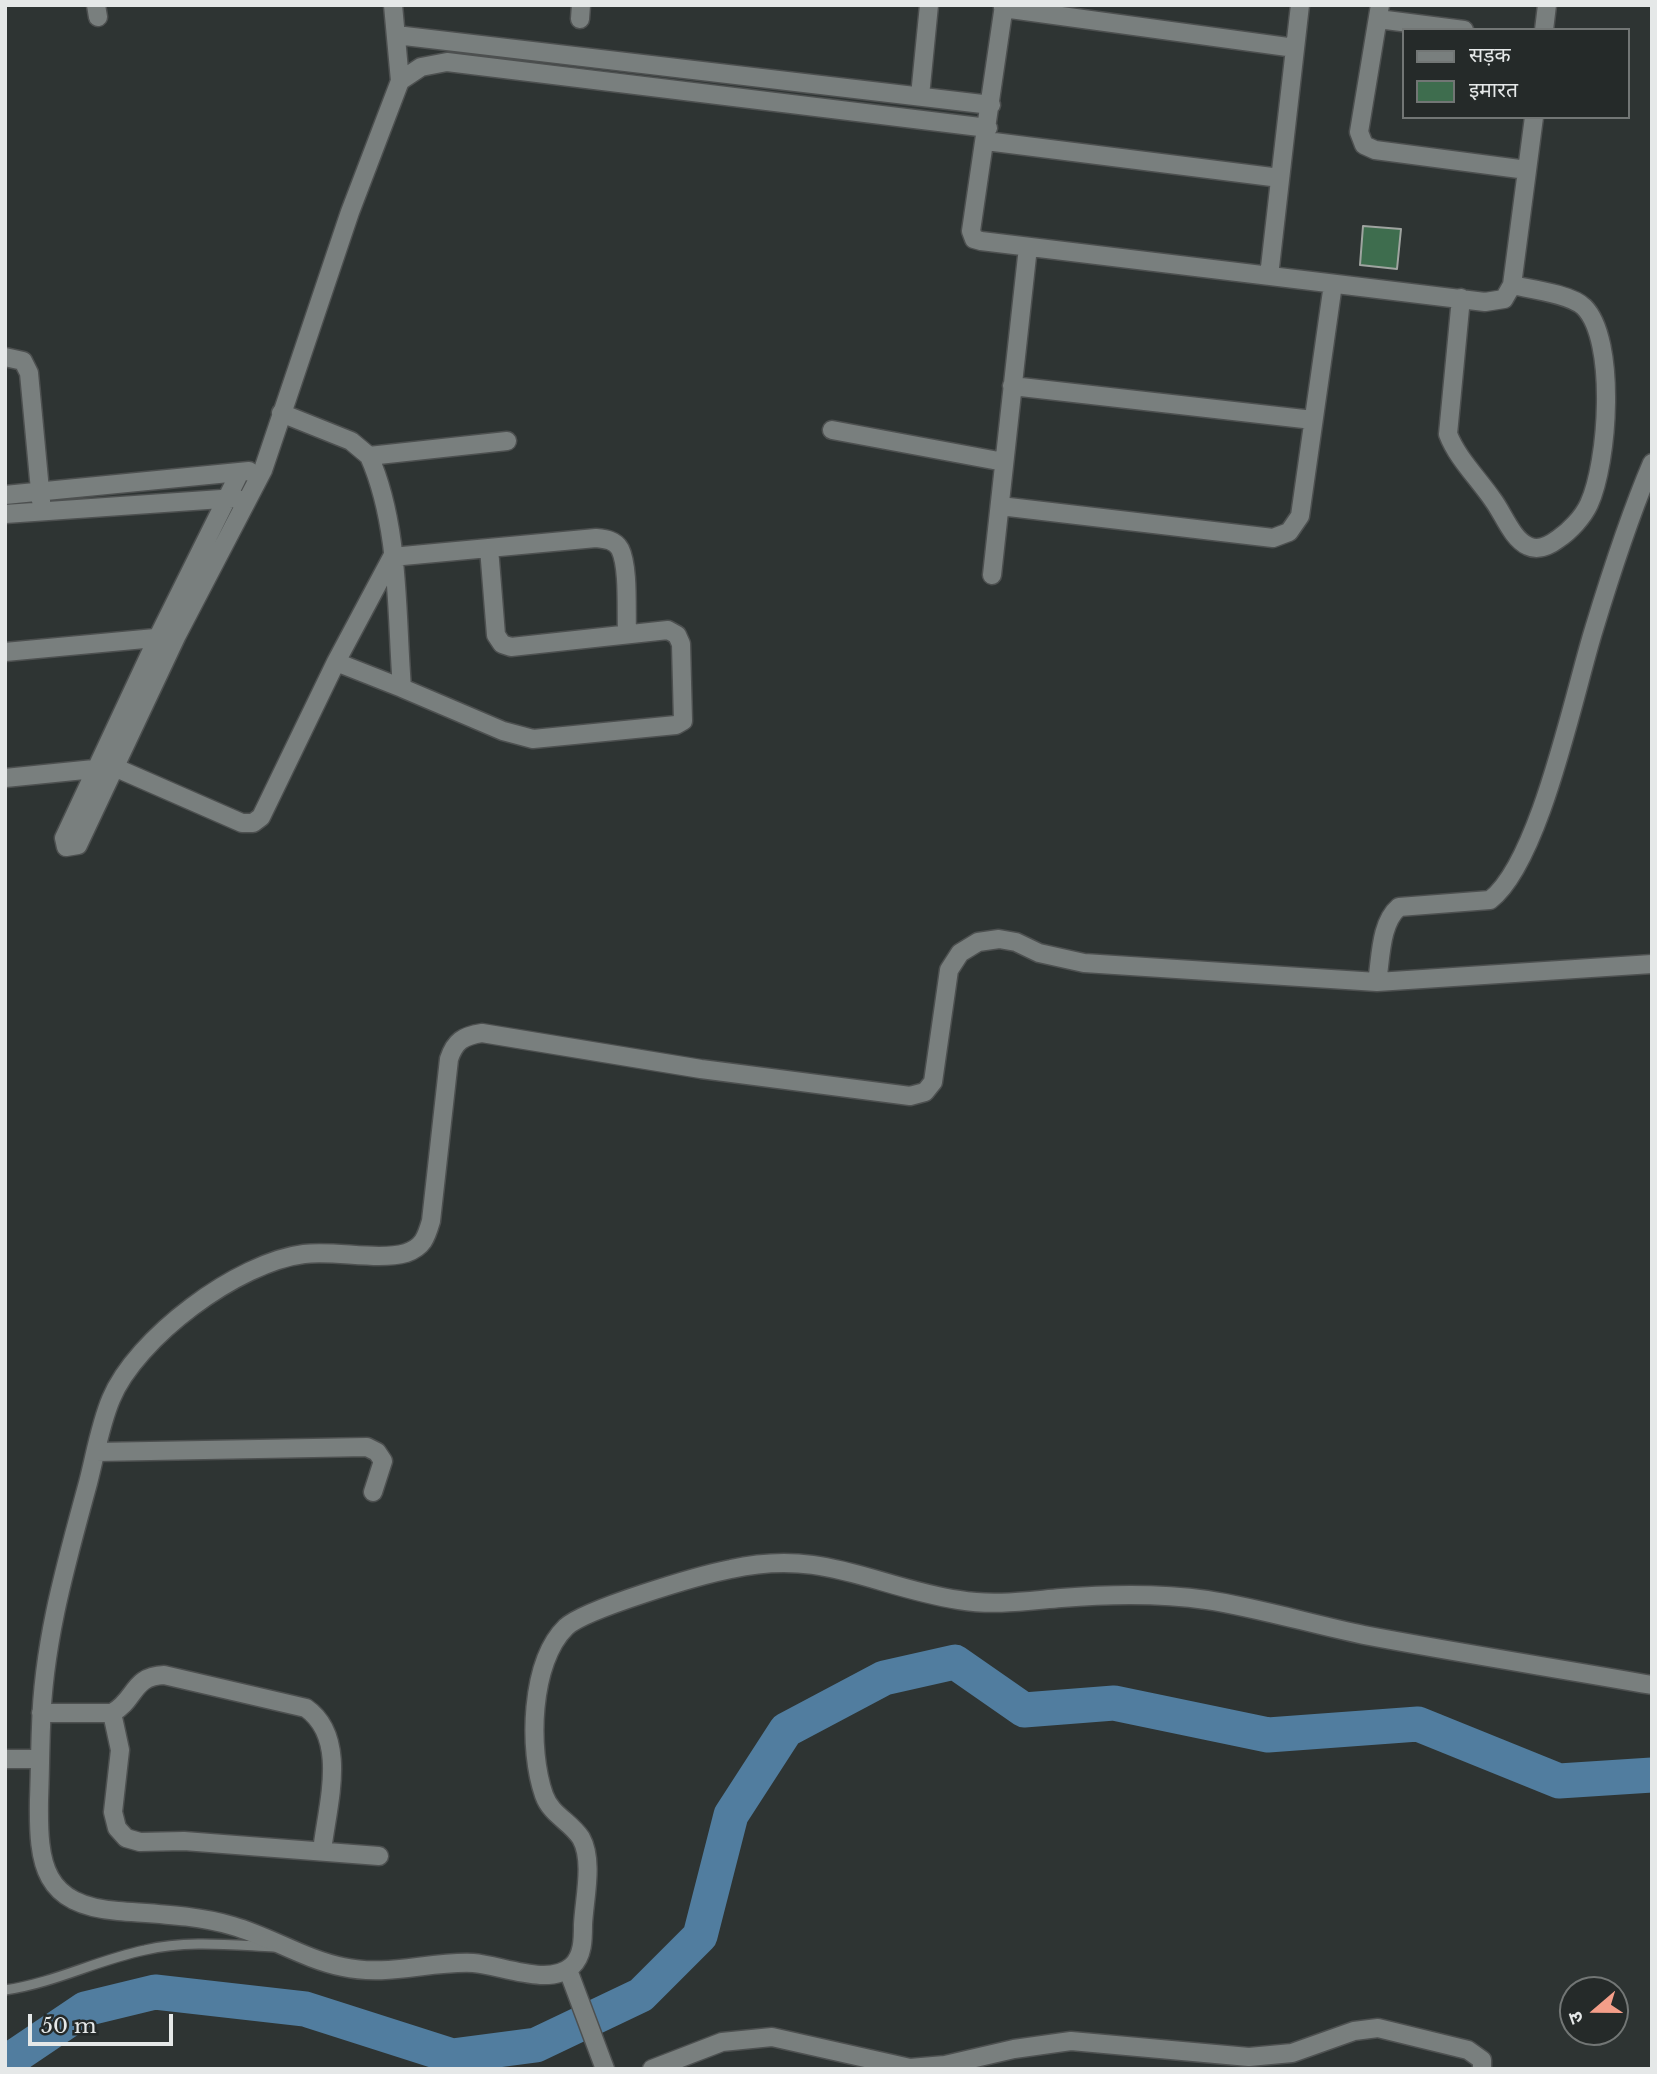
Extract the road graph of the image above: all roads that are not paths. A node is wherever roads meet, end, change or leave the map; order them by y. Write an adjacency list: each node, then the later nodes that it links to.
1 (393, 5): 9 (street)
2 (929, 5): 12 (street)
3 (1300, 5): 10 (street)
4 (1547, 5): 8 (street)
5 (1004, 7): 10 (street); 13 (street)
6 (1379, 12): 7 (street); 16 (street)
7 (1455, 28)
8 (1544, 28)
9 (396, 35): 11 (street); 12 (street)
10 (1295, 48): 17 (street)
11 (400, 81): 15 (street); 25 (street)
12 (920, 96): 13 (street)
13 (991, 105): 15 (street)
14 (1534, 119): 16 (street)
15 (987, 135): 17 (street); 18 (street)
16 (1527, 170): 21 (street)
17 (1280, 178): 19 (street)
18 (1028, 247): 19 (street); 24 (street)
19 (1269, 276): 20 (street)
20 (1334, 284): 22 (street); 26 (street)
21 (1512, 285): 22 (street); 22 (street)
22 (1461, 298)
23 (5, 357): 34 (street)
24 (1013, 386): 26 (street); 30 (street)
25 (281, 413): 29 (street); 32 (street)
26 (1313, 420): 38 (street)
27 (832, 430): 30 (street)
28 (507, 440): 29 (street)
29 (369, 456): 42 (street)
30 (1004, 462): 38 (street)
31 (1652, 463): 54 (street)
32 (262, 470): 33 (street); 36 (street)
33 (240, 472): 34 (street); 37 (street)
34 (40, 491): 35 (street); 39 (street)
35 (5, 495)
36 (248, 497): 37 (street); 45 (street)
37 (227, 498): 39 (street); 46 (street)
38 (1000, 506): 43 (street)
39 (41, 510): 40 (street)
40 (5, 514)
41 (489, 548): 42 (street); 44 (street); 44 (street)
42 (392, 557): 48 (street); 49 (street)
43 (992, 575)
44 (627, 632): 49 (street)
45 (177, 635): 46 (street); 50 (street)
46 (158, 637): 47 (street); 51 (street)
47 (5, 652)
48 (336, 662): 49 (street); 50 (street)
49 (402, 688)
50 (114, 767): 51 (street); 51 (street)
51 (95, 769): 52 (street)
52 (5, 778)
53 (1652, 964): 54 (street)
54 (1377, 982): 55 (street)
55 (96, 1452): 56 (street); 58 (street)
56 (373, 1492)
57 (1652, 1685): 65 (street)
58 (41, 1713): 59 (street); 61 (street)
59 (112, 1713): 62 (street); 62 (street)
60 (5, 1759): 61 (street)
61 (40, 1759): 64 (street)
62 (322, 1851): 63 (street)
63 (379, 1856)
64 (281, 1948): 65 (street); 66 (lane)
65 (570, 1974): 67 (street)
66 (5, 1990)
67 (604, 2065)
68 (652, 2069): 69 (street)
69 (1482, 2069)

